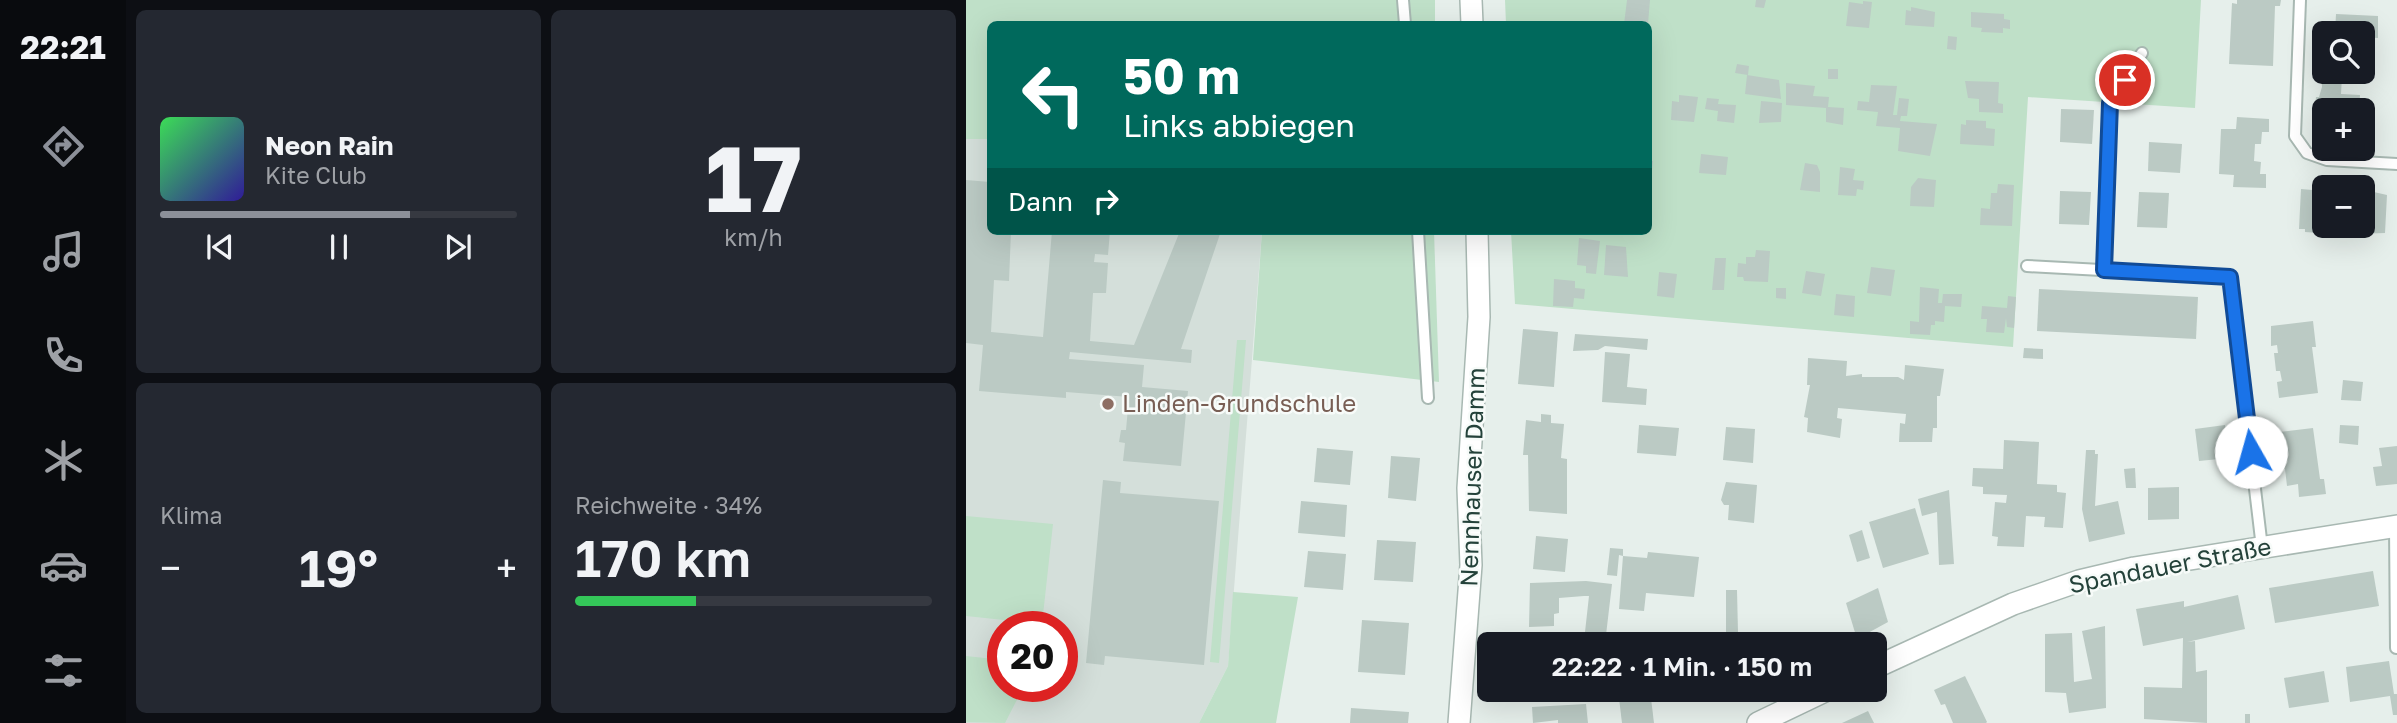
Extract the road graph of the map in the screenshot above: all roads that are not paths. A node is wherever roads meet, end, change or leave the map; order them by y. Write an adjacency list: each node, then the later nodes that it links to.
1 (1403, 0): 4 (lane)
2 (1471, 0): 5 (street)
3 (2300, 0): 7 (lane)
4 (1405, 21)
5 (1472, 21)
6 (2142, 53): 11 (lane)
7 (2397, 164)
8 (1418, 235): 12 (lane)
9 (1477, 235): 18 (street, Nennhauser Damm)
10 (2027, 266): 11 (lane)
11 (2104, 270): 14 (lane)
12 (1429, 398)
13 (2396, 526): 14 (street, Spandauer Straße); 15 (lane)
14 (2262, 548): 16 (street, Spandauer Straße)
15 (2396, 648)
16 (1887, 662)
17 (1802, 702): 19 (street)
18 (1459, 723)
19 (1758, 723)

